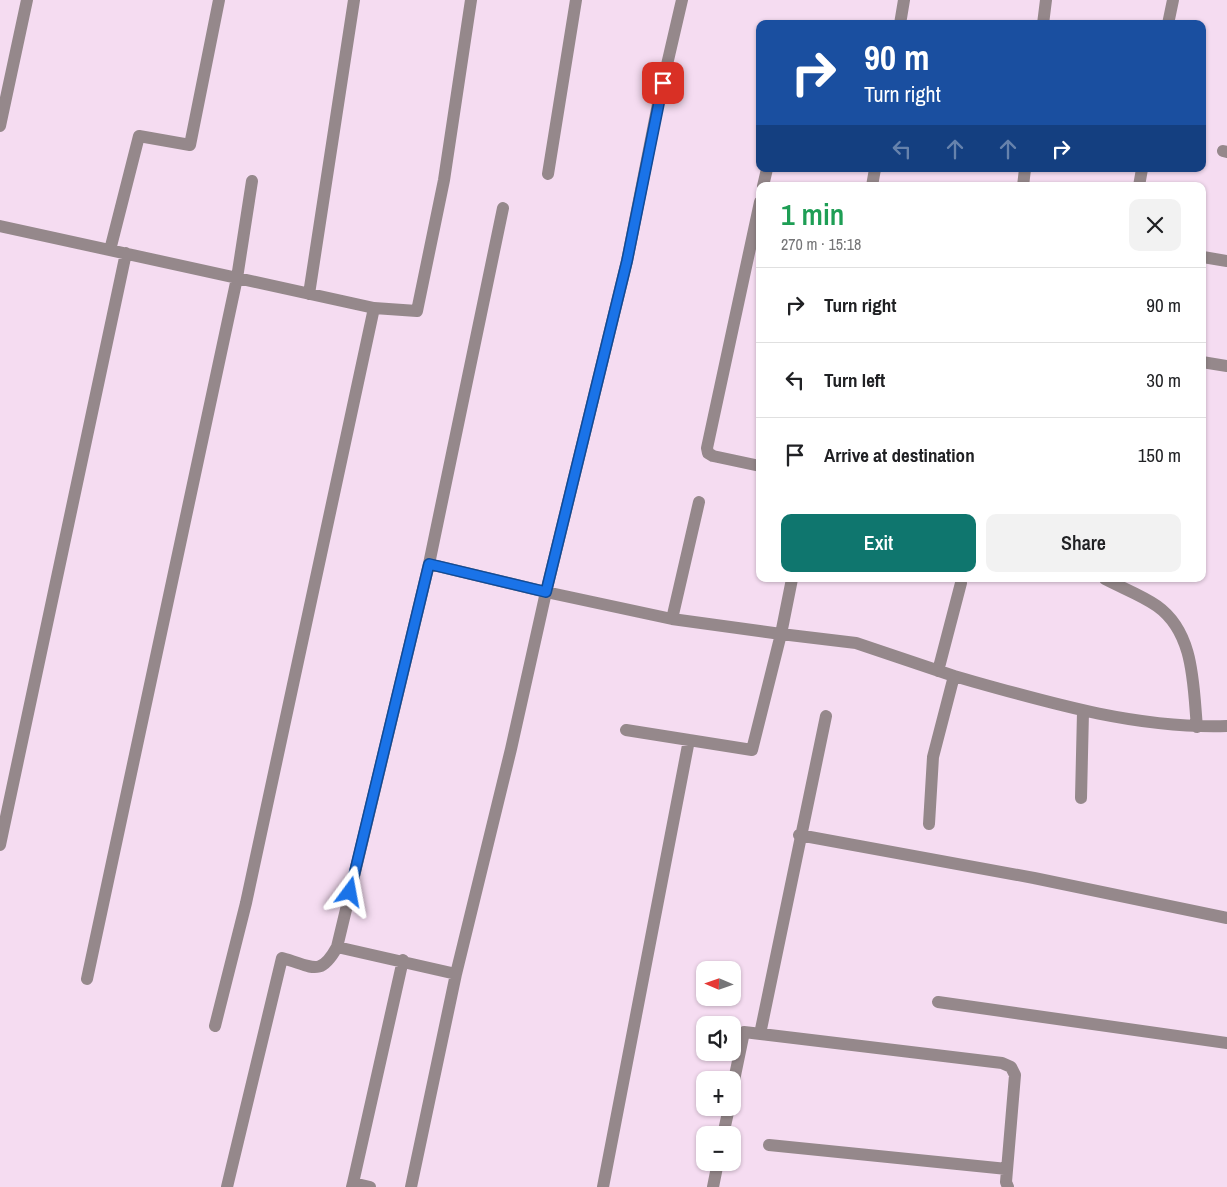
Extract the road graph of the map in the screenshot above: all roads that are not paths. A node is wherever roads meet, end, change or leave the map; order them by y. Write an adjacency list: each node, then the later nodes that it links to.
1 (27, 0): 13 (street)
2 (219, 0): 20 (street)
3 (354, 0): 25 (street)
4 (471, 0): 26 (street)
5 (576, 0): 15 (street)
6 (682, 0): 35 (street)
7 (904, 0): 10 (street)
8 (1046, 0): 11 (street)
9 (1173, 0): 12 (street)
10 (901, 20)
11 (1044, 20)
12 (1169, 20)
13 (4, 88): 14 (street)
14 (0, 126)
15 (548, 174)
16 (252, 181): 24 (street)
17 (503, 208): 31 (street)
18 (756, 221): 29 (street)
19 (0, 226): 20 (street)
20 (110, 250): 21 (street)
21 (126, 253): 24 (street); 49 (street)
22 (1206, 258): 23 (street)
23 (1227, 261)
24 (237, 278): 25 (street); 54 (street)
25 (308, 294): 26 (street)
26 (374, 308): 56 (street)
27 (1206, 363): 28 (street)
28 (1227, 366)
29 (756, 465)
30 (699, 502): 36 (street)
31 (429, 564): 35 (street); 51 (street)
32 (791, 582): 37 (street)
33 (1111, 582): 43 (street)
34 (960, 583): 38 (street)
35 (546, 592): 36 (street); 53 (street)
36 (672, 618): 37 (street)
37 (781, 634): 38 (street); 45 (street)
38 (938, 671): 39 (street)
39 (954, 676): 40 (street); 47 (street)
40 (1083, 712): 43 (street); 46 (street)
41 (826, 716): 48 (street)
42 (1227, 726): 43 (street)
43 (1197, 727)
44 (626, 730): 45 (street)
45 (689, 740): 67 (street)
46 (1081, 798)
47 (929, 824)
48 (799, 835): 50 (street); 57 (street)
49 (0, 845)
50 (1227, 918)
51 (337, 947): 52 (street); 64 (street)
52 (403, 960): 53 (street); 63 (street)
53 (456, 974): 66 (street)
54 (87, 979)
55 (938, 1002): 58 (street)
56 (215, 1026)
57 (760, 1034): 59 (street); 61 (street)
58 (1227, 1043)
59 (736, 1071)
60 (769, 1145): 61 (street)
61 (1007, 1169): 69 (street)
62 (716, 1171): 68 (street)
63 (353, 1185): 65 (street)
64 (227, 1187)
65 (370, 1187)
66 (410, 1187)
67 (603, 1187)
68 (713, 1187)
69 (1008, 1187)

